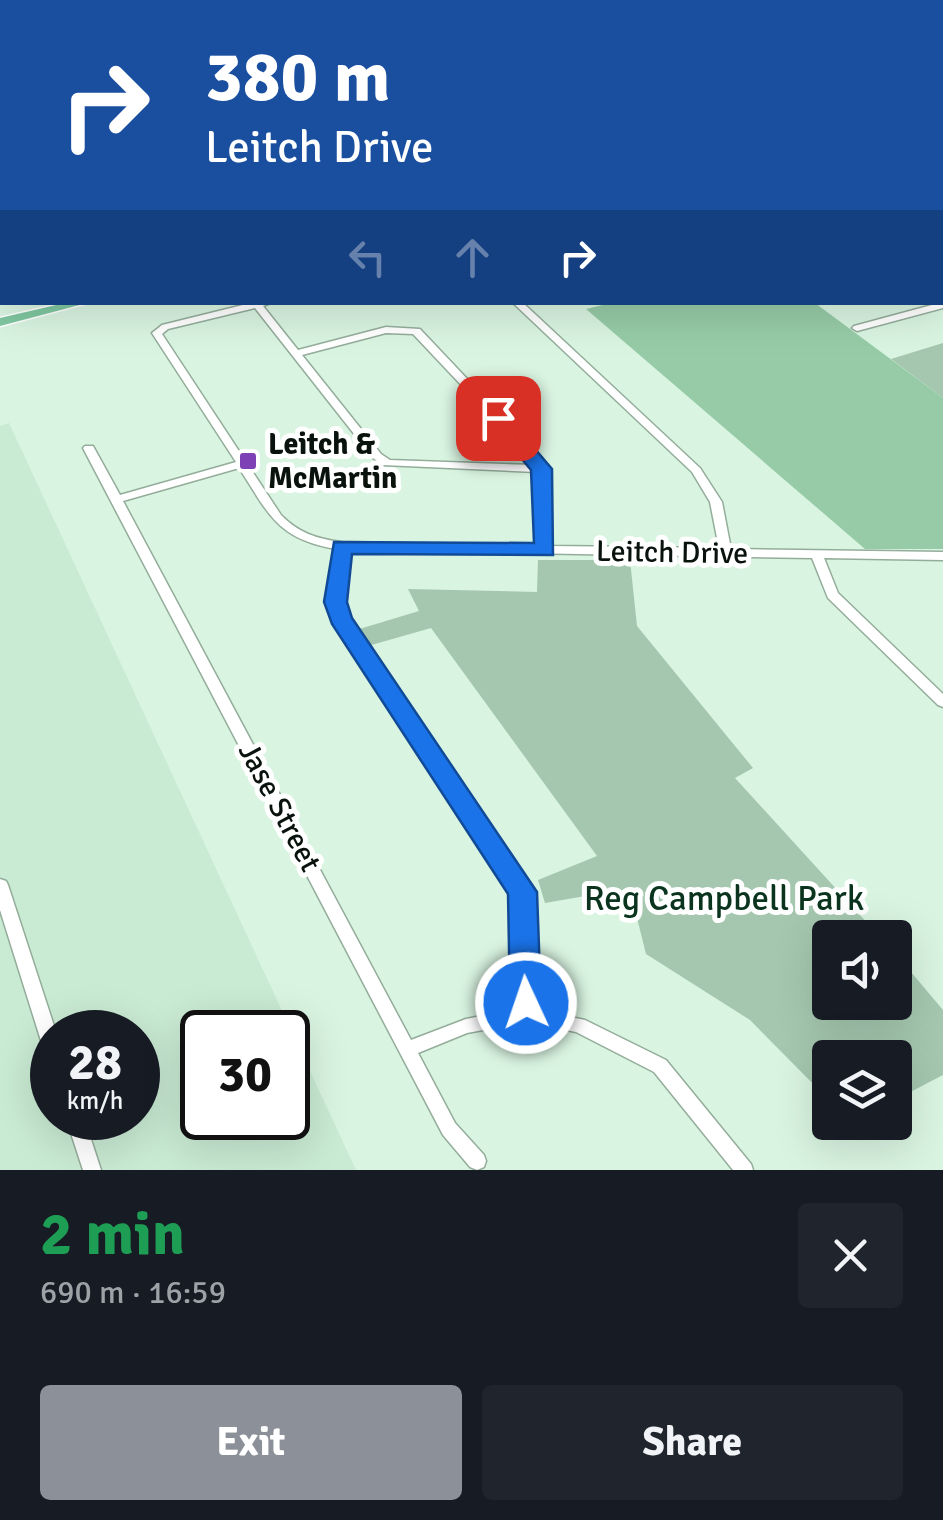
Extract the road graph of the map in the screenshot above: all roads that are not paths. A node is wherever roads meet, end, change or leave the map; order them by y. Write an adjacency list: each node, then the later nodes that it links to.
1 (69, 305): 6 (main road)
2 (259, 305): 10 (street, Leitch Drive)
3 (264, 305): 8 (street)
4 (519, 305): 15 (street)
5 (943, 305): 7 (street)
6 (2, 317)
7 (857, 328)
8 (295, 354): 11 (street); 11 (street)
9 (89, 448): 12 (street, Jase Street)
10 (241, 464): 12 (street); 13 (street, Leitch Drive)
11 (541, 469): 14 (street)
12 (119, 499): 22 (street, Jase Street)
13 (342, 546): 14 (street, Leitch Drive); 21 (street)
14 (546, 550): 15 (street, Leitch Drive)
15 (726, 553): 16 (street, Leitch Drive)
16 (817, 554): 17 (street, Leitch Drive); 18 (street)
17 (943, 556)
18 (943, 702)
19 (0, 885): 20 (street)
20 (40, 1010)
21 (526, 1014): 22 (street); 26 (street)
22 (406, 1049): 24 (street, Jase Street)
23 (82, 1140): 25 (street)
24 (478, 1161)
25 (92, 1170)
26 (744, 1170)

